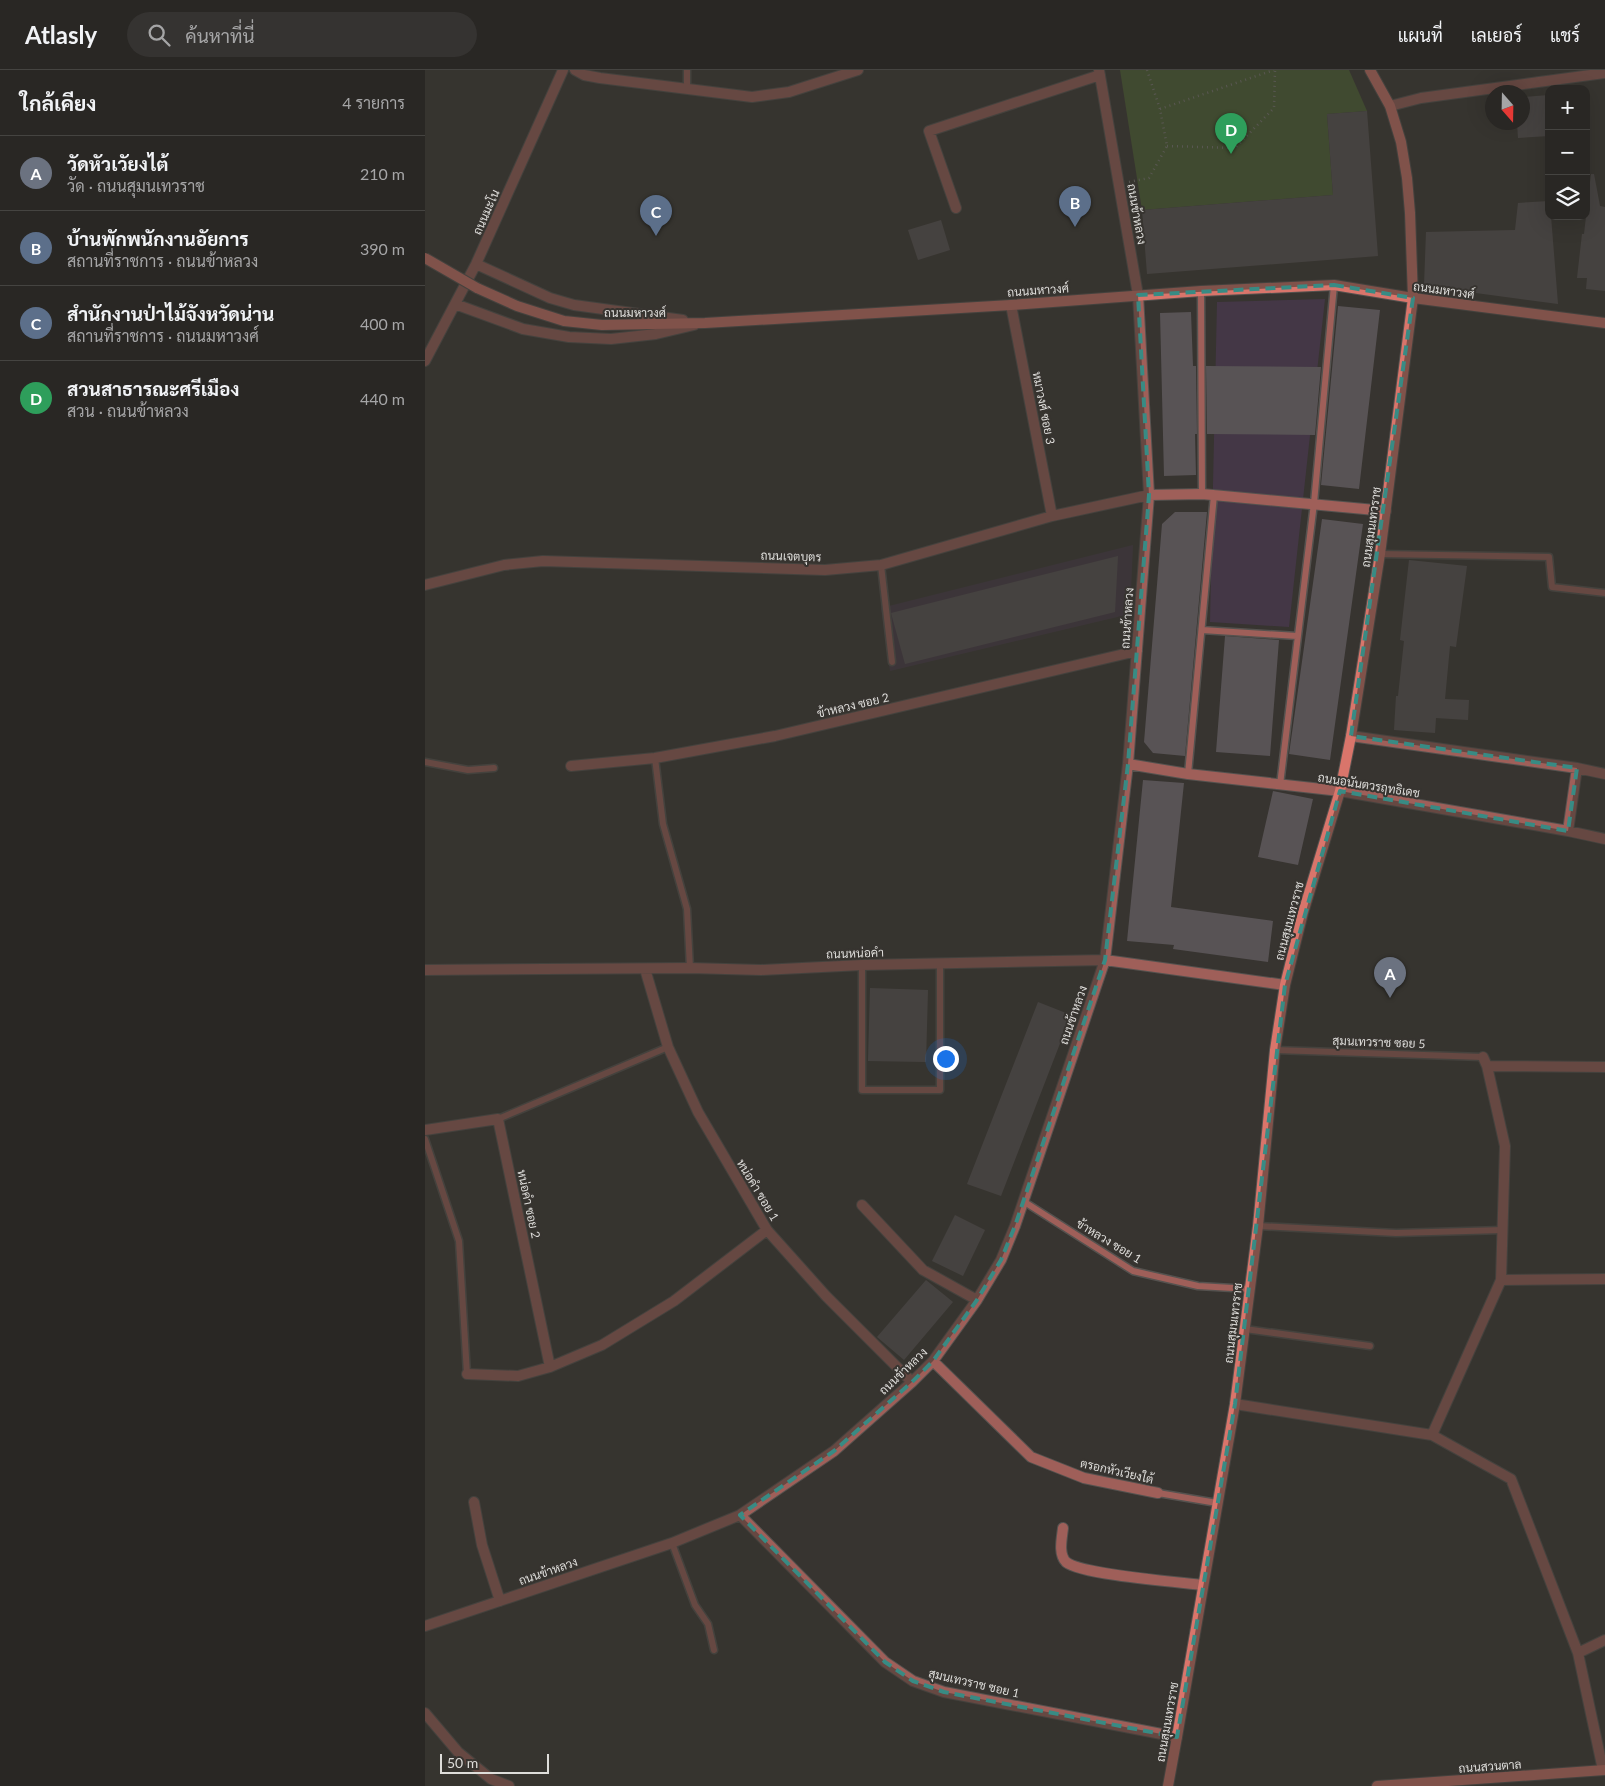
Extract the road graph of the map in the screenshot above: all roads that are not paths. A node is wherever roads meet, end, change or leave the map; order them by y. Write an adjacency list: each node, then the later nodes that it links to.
1 (563, 70): 12 (street, ถนนมะโน)
2 (575, 70): 8 (street)
3 (687, 70): 8 (lane)
4 (858, 70): 8 (street)
5 (1370, 70): 9 (street, ถนนสุมนเทวราช)
6 (1100, 73): 10 (street); 15 (street, ถนนข้าหลวง)
7 (1605, 73): 9 (street)
8 (687, 89)
9 (1390, 106): 16 (street, ถนนสุมนเทวราช)
10 (956, 208)
11 (425, 258): 19 (street, ถนนมหาวงศ์, bridge)
12 (477, 264): 17 (street, ถนนมะโน); 19 (street)
13 (1334, 285): 14 (street, ถนนมหาวงศ์); 16 (street, ถนนมหาวงศ์); 25 (lane)
14 (1201, 291): 15 (street, ถนนมหาวงศ์); 22 (lane)
15 (1138, 295): 18 (street, ถนนมหาวงศ์); 23 (street, ถนนข้าหลวง)
16 (1413, 298): 20 (street, ถนนมหาวงศ์); 26 (street, ถนนสุมนเทวราช)
17 (455, 304): 19 (street); 21 (street, ถนนมะโน)
18 (1011, 305): 19 (street, ถนนมหาวงศ์); 27 (street, หมาวงศ์ ซอย 3)
19 (705, 323)
20 (1605, 323)
21 (425, 361)
22 (1202, 494): 23 (street, ถนนเจตบุตร); 24 (street, ถนนเจตบุตร)
23 (1149, 495): 27 (street, ถนนเจตบุตร); 34 (street, ถนนข้าหลวง)
24 (1214, 495): 25 (street, ถนนเจตบุตร); 32 (lane)
25 (1314, 503): 26 (street, ถนนเจตบุตร); 33 (lane)
26 (1386, 511): 28 (street, ถนนสุมนเทวราช)
27 (1052, 516): 29 (street, ถนนเจตบุตร)
28 (1380, 554): 31 (lane); 36 (street, ถนนสุมนเทวราช)
29 (881, 565): 30 (street, ถนนเจตบุตร); 35 (lane)
30 (425, 585)
31 (1605, 593)
32 (1202, 630): 33 (lane); 43 (lane)
33 (1297, 636): 45 (lane)
34 (1137, 651): 37 (street, ข้าหลวง ซอย 2); 39 (street, ถนนข้าหลวง)
35 (892, 662)
36 (1351, 736): 42 (street); 46 (street, ถนนสุมนเทวราช)
37 (655, 758): 40 (street, ข้าหลวง ซอย 2); 52 (lane)
38 (425, 762): 41 (lane)
39 (1128, 764): 43 (street, ถนนอนันตวรฤทธิเดช); 49 (street, ถนนข้าหลวง)
40 (571, 766)
41 (494, 768)
42 (1577, 768): 44 (street); 47 (street)
43 (1189, 774): 45 (street, ถนนอนันตวรฤทธิเดช)
44 (1605, 774)
45 (1280, 785): 46 (street, ถนนอนันตวรฤทธิเดช)
46 (1340, 792): 47 (street, ถนนอนันตวรฤทธิเดช); 55 (street, ถนนสุมนเทวราช)
47 (1568, 831): 48 (street, ถนนอนันตวรฤทธิเดช)
48 (1605, 839)
49 (1105, 960): 50 (street, ถนนหน่อคำ); 55 (street, ถนนหน่อคำ); 63 (street, ถนนข้าหลวง)
50 (940, 964): 51 (street, ถนนหน่อคำ); 51 (lane)
51 (862, 965): 52 (street, ถนนหน่อคำ)
52 (690, 968): 53 (street, ถนนหน่อคำ)
53 (645, 969): 54 (street, ถนนหน่อคำ); 56 (street, หน่อคำ ซอย 1)
54 (425, 970)
55 (1285, 985): 57 (street, ถนนสุมนเทวราช)
56 (668, 1047): 60 (lane); 66 (street, หน่อคำ ซอย 1)
57 (1275, 1050): 58 (lane, สุมนเทวราช ซอย 5); 65 (street, ถนนสุมนเทวราช)
58 (1485, 1062): 59 (street); 67 (street)
59 (1605, 1067)
60 (498, 1119): 61 (street); 75 (street, หน่อคำ ซอย 2)
61 (425, 1130)
62 (425, 1139): 76 (lane)
63 (1023, 1201): 70 (lane, ข้าหลวง ซอย 1); 71 (street, ถนนข้าหลวง)
64 (862, 1205): 71 (street)
65 (1258, 1226): 67 (lane); 70 (street, ถนนสุมนเทวราช)
66 (767, 1230): 75 (street); 77 (street, หน่อคำ ซอย 1)
67 (1503, 1230): 69 (street)
68 (1605, 1279): 69 (street)
69 (1501, 1280): 79 (street)
70 (1250, 1289): 72 (street, ถนนสุมนเทวราช)
71 (977, 1300): 74 (street, ถนนข้าหลวง)
72 (1245, 1330): 73 (lane); 78 (street, ถนนสุมนเทวราช)
73 (1370, 1346)
74 (933, 1361): 77 (street, ถนนข้าหลวง); 80 (street, ตรอกหัวเวียงใต้)
75 (549, 1367): 76 (street)
76 (467, 1374)
77 (912, 1382): 83 (street, ถนนข้าหลวง)
78 (1235, 1404): 79 (street); 82 (street, ถนนสุมนเทวราช)
79 (1432, 1435): 91 (street)
80 (1158, 1493): 82 (lane, ตรอกหัวเวียงใต้)
81 (474, 1502): 87 (street)
82 (1217, 1503): 86 (street, ถนนสุมนเทวราช)
83 (740, 1515): 85 (street, ถนนข้าหลวง); 93 (street, สุมนเทวราช ซอย 1)
84 (1063, 1528): 86 (street)
85 (672, 1543): 87 (street, ถนนข้าหลวง); 90 (lane)
86 (1203, 1585): 93 (street, ถนนสุมนเทวราช)
87 (500, 1601): 88 (street, ถนนข้าหลวง)
88 (425, 1626)
89 (1605, 1640): 91 (street)
90 (714, 1650)
91 (1578, 1653): 94 (street)
92 (425, 1712): 95 (street)
93 (1177, 1737): 97 (street, ถนนสุมนเทวราช)
94 (1604, 1770): 98 (street, ถนนสวนตาล)
95 (488, 1783): 96 (street)
96 (509, 1786)
97 (1167, 1786)
98 (1377, 1786)

